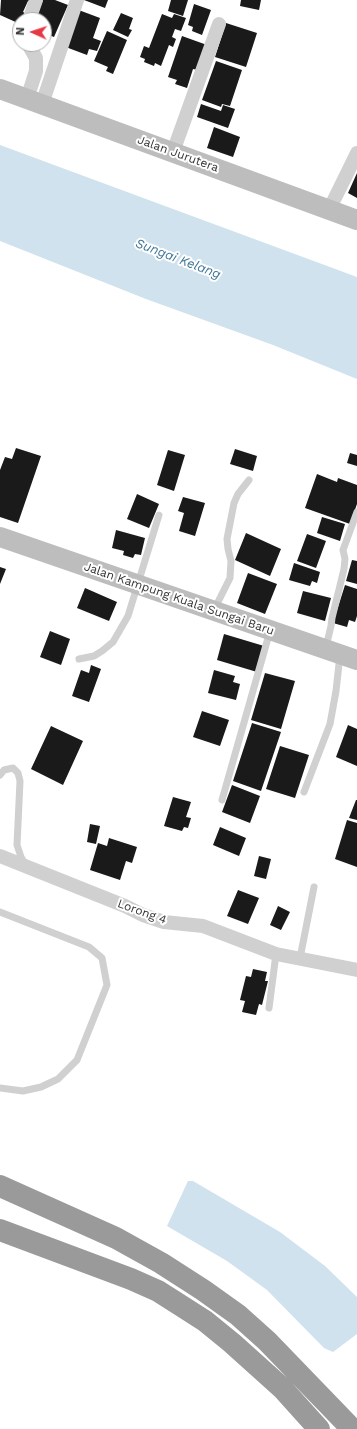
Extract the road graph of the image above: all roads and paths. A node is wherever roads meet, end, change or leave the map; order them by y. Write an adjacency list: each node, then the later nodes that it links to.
1 (36, 0): 3 (street)
2 (77, 0): 7 (street)
3 (32, 12)
4 (219, 24): 8 (street)
5 (33, 52): 7 (street)
6 (0, 89): 7 (street, Jalan Jurutera)
7 (35, 102): 8 (street, Jalan Jurutera)
8 (173, 152): 10 (street, Jalan Jurutera)
9 (357, 153): 10 (street)
10 (329, 210): 11 (street, Jalan Jurutera)
11 (357, 220)
12 (249, 480): 17 (lane)
13 (357, 512): 19 (lane)
14 (159, 515): 16 (lane)
15 (0, 537): 16 (street, Jalan Kampung Kuala Sungai Baru)
16 (138, 585): 17 (street, Jalan Kampung Kuala Sungai Baru); 20 (lane)
17 (214, 610): 18 (street, Jalan Kampung Kuala Sungai Baru)
18 (270, 630): 19 (street, Jalan Kampung Kuala Sungai Baru); 23 (lane)
19 (341, 655): 22 (lane)
20 (79, 659)
21 (0, 774): 25 (lane)
22 (304, 792)
23 (222, 800)
24 (0, 856): 25 (street, Lorong 4)
25 (26, 866): 28 (street, Lorong 4)
26 (314, 887): 29 (lane)
27 (0, 912): 32 (lane)
28 (276, 954): 29 (street, Lorong 4); 31 (lane)
29 (300, 958): 30 (street, Lorong 4)
30 (357, 970)
31 (269, 1008)
32 (0, 1088)
33 (0, 1186): 36 (highway)
34 (0, 1230): 35 (highway)
35 (282, 1388): 37 (highway); 38 (highway)
36 (347, 1426)
37 (304, 1429)
38 (319, 1429)

